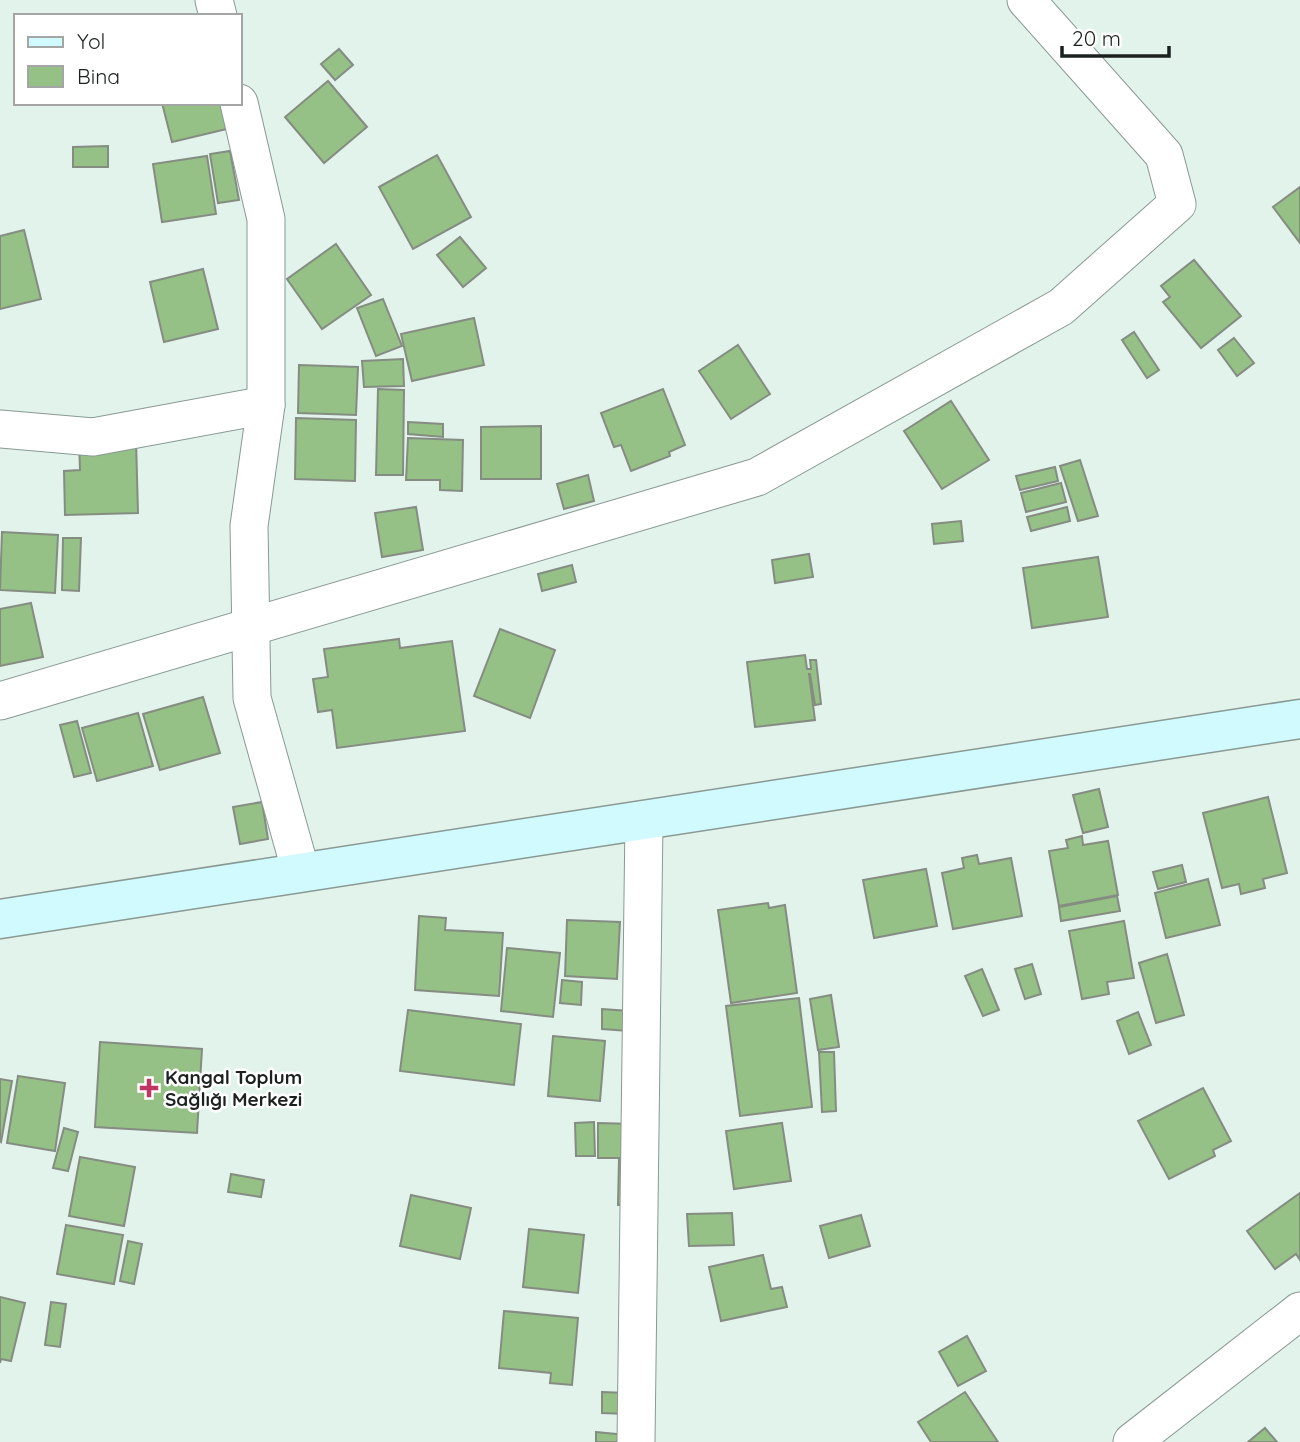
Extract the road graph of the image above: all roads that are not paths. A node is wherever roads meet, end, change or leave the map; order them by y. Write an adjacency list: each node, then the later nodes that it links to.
1 (1026, 0): 5 (street)
2 (239, 105): 3 (street)
3 (266, 405): 4 (street); 5 (street)
4 (0, 429)
5 (251, 626): 6 (street); 9 (street)
6 (0, 701)
7 (1300, 719): 8 (street)
8 (644, 820): 9 (street); 12 (street)
9 (301, 872): 10 (street)
10 (0, 919)
11 (1300, 1311): 13 (street)
12 (636, 1442)
13 (1132, 1442)

